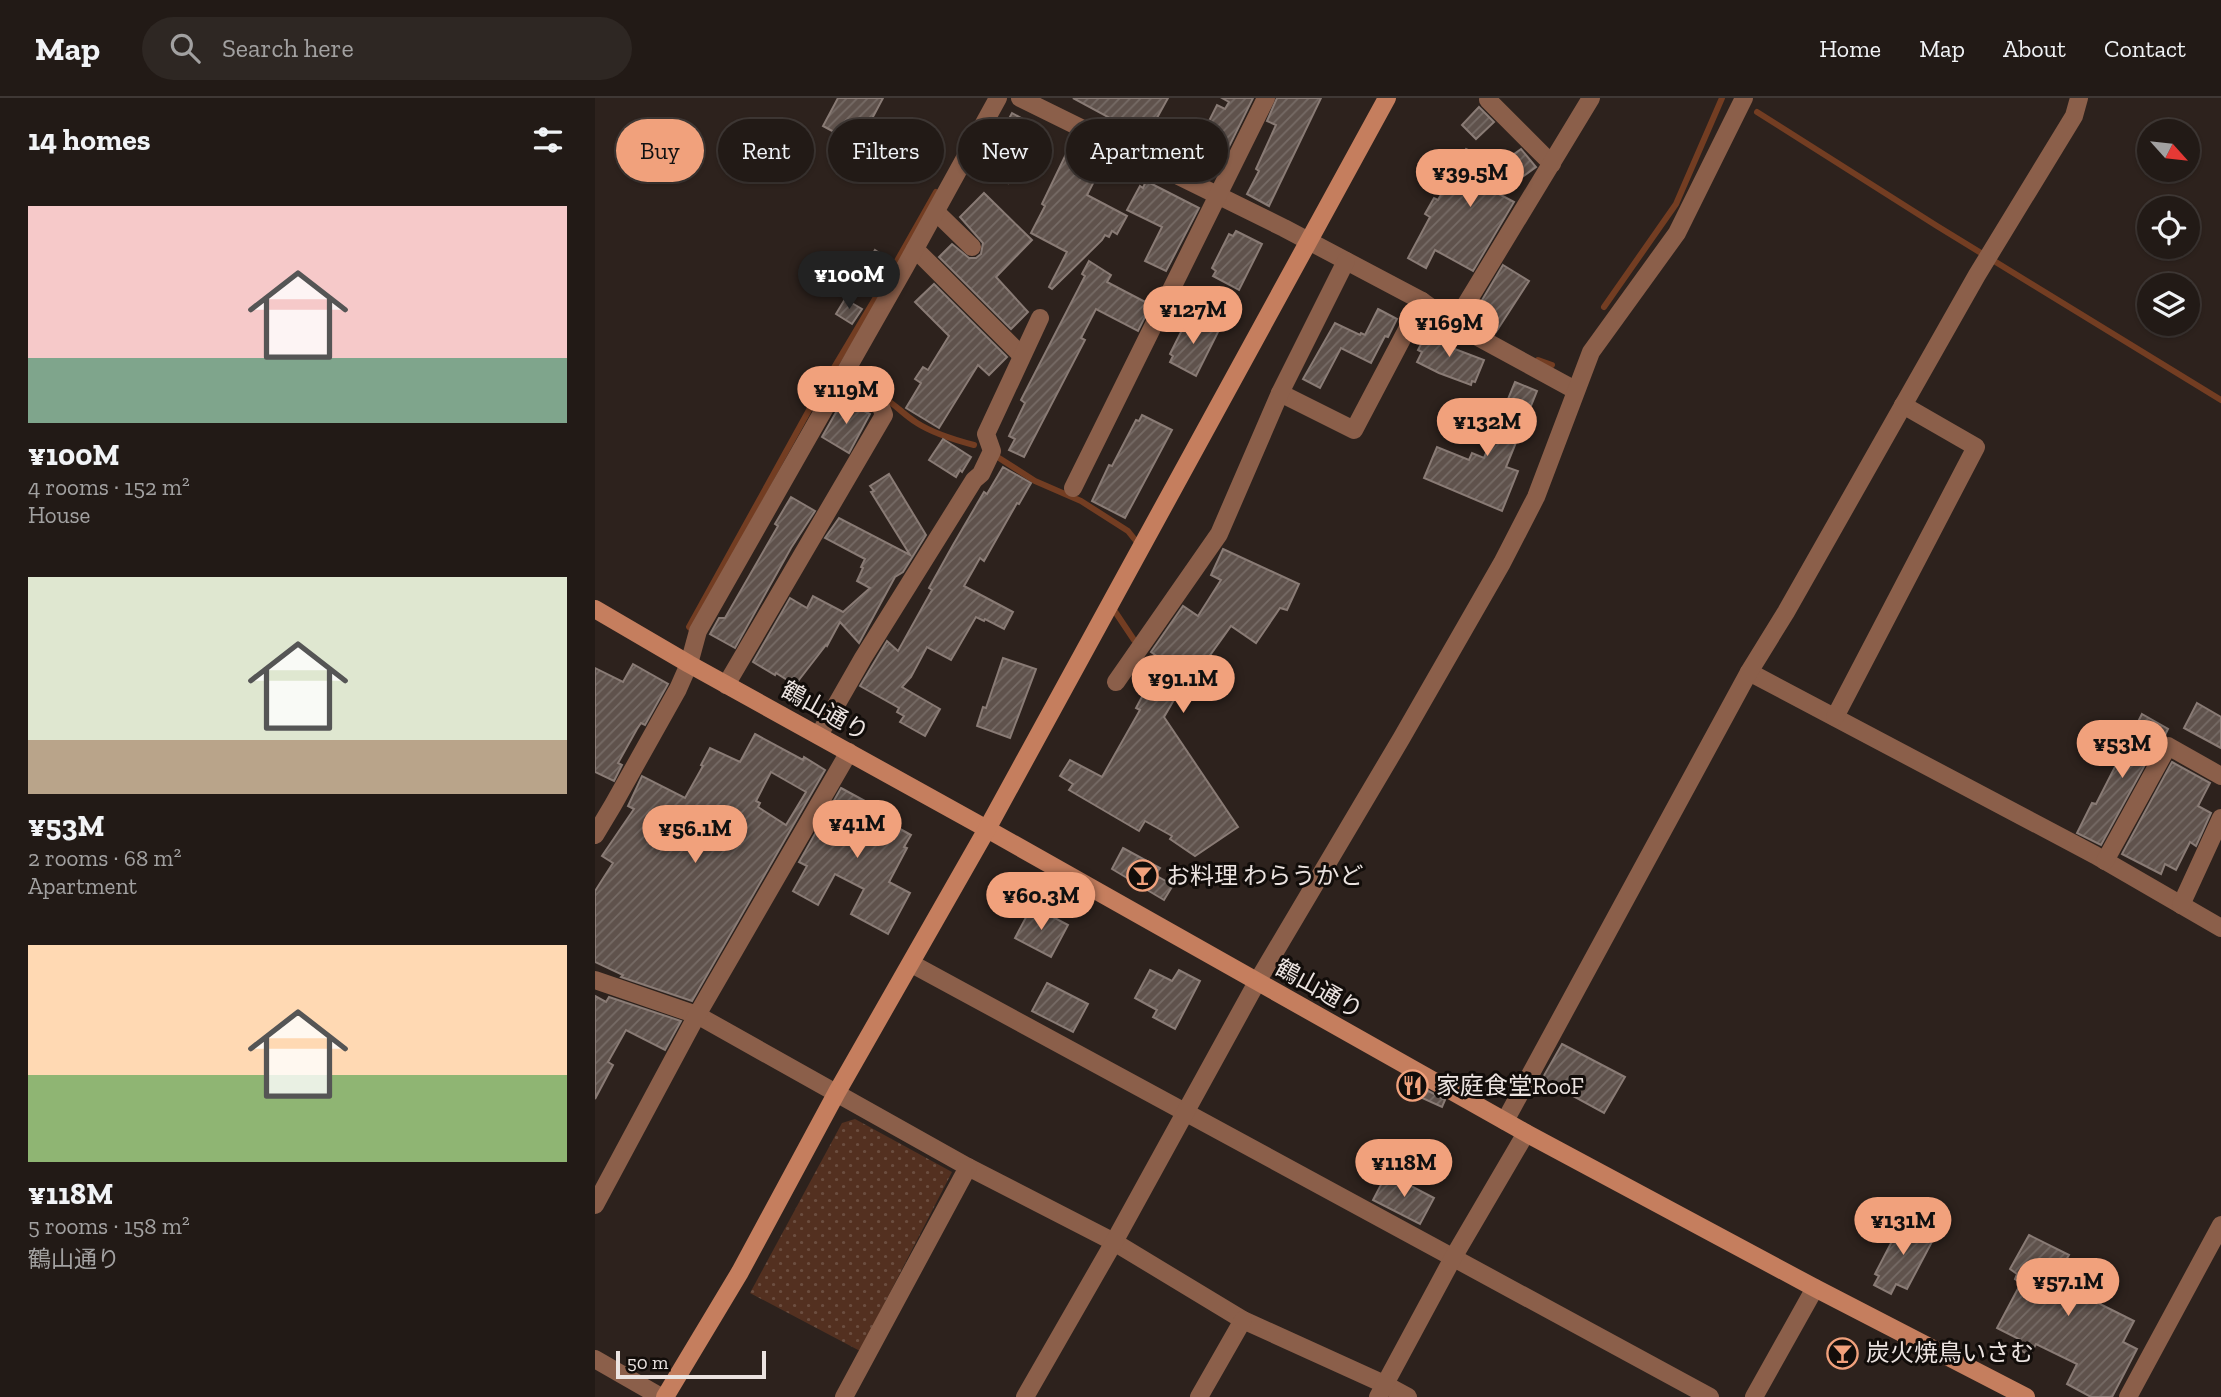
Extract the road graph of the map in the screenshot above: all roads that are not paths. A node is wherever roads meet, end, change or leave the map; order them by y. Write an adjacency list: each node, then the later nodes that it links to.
1 (998, 98): 11 (street)
2 (1020, 98): 10 (street)
3 (1266, 98): 10 (street)
4 (1387, 98): 12 (street)
5 (1591, 98): 9 (street)
6 (1744, 98): 21 (street)
7 (2078, 98): 23 (street)
8 (1488, 100): 9 (street)
9 (1552, 164): 18 (street)
10 (1217, 195): 12 (street); 24 (street)
11 (936, 212): 13 (street); 14 (street)
12 (1310, 242): 15 (street); 35 (street)
13 (972, 247)
14 (915, 249): 19 (street); 20 (street)
15 (1346, 261): 16 (street); 22 (street)
16 (1422, 301): 18 (street); 22 (street)
17 (1040, 318): 19 (street)
18 (1454, 324): 21 (street)
19 (1021, 355): 31 (street)
20 (840, 381): 26 (street); 29 (street)
21 (1575, 390): 42 (street)
22 (1280, 393): 28 (street)
23 (1903, 405): 27 (street); 30 (street)
24 (1073, 488)
25 (595, 609): 26 (street, 鶴山通り)
26 (689, 664): 29 (street, 鶴山通り); 36 (street)
27 (1749, 672): 30 (street); 46 (street)
28 (1116, 682)
29 (726, 685): 31 (street, 鶴山通り)
30 (1835, 717): 37 (street)
31 (819, 735): 32 (street, 鶴山通り)
32 (849, 752): 35 (street, 鶴山通り); 43 (street)
33 (2221, 776): 37 (street)
34 (2221, 818): 38 (street)
35 (987, 829): 40 (street); 42 (street, 鶴山通り)
36 (595, 835)
37 (2105, 861): 38 (street)
38 (2181, 905): 39 (street)
39 (2221, 928)
40 (912, 964): 44 (street); 45 (street)
41 (595, 980): 43 (street)
42 (1257, 982): 45 (street); 46 (street, 鶴山通り)
43 (697, 1015): 44 (street); 49 (street)
44 (837, 1092): 48 (street); 57 (street)
45 (1186, 1112): 51 (street); 52 (street)
46 (1505, 1121): 47 (street, 鶴山通り)
47 (1526, 1133): 52 (street); 53 (street, 鶴山通り)
48 (968, 1167): 51 (street); 58 (street)
49 (595, 1205)
50 (2221, 1225): 65 (street)
51 (1114, 1242): 54 (street); 59 (street)
52 (1454, 1256): 56 (street); 62 (street)
53 (1815, 1288): 63 (street); 64 (street, 鶴山通り)
54 (1243, 1320): 56 (street); 60 (street)
55 (595, 1359): 57 (street)
56 (1381, 1391): 61 (street)
57 (663, 1397)
58 (843, 1397)
59 (1025, 1397)
60 (1199, 1397)
61 (1408, 1397)
62 (1710, 1397)
63 (1754, 1397)
64 (2026, 1397)
65 (2128, 1397)

